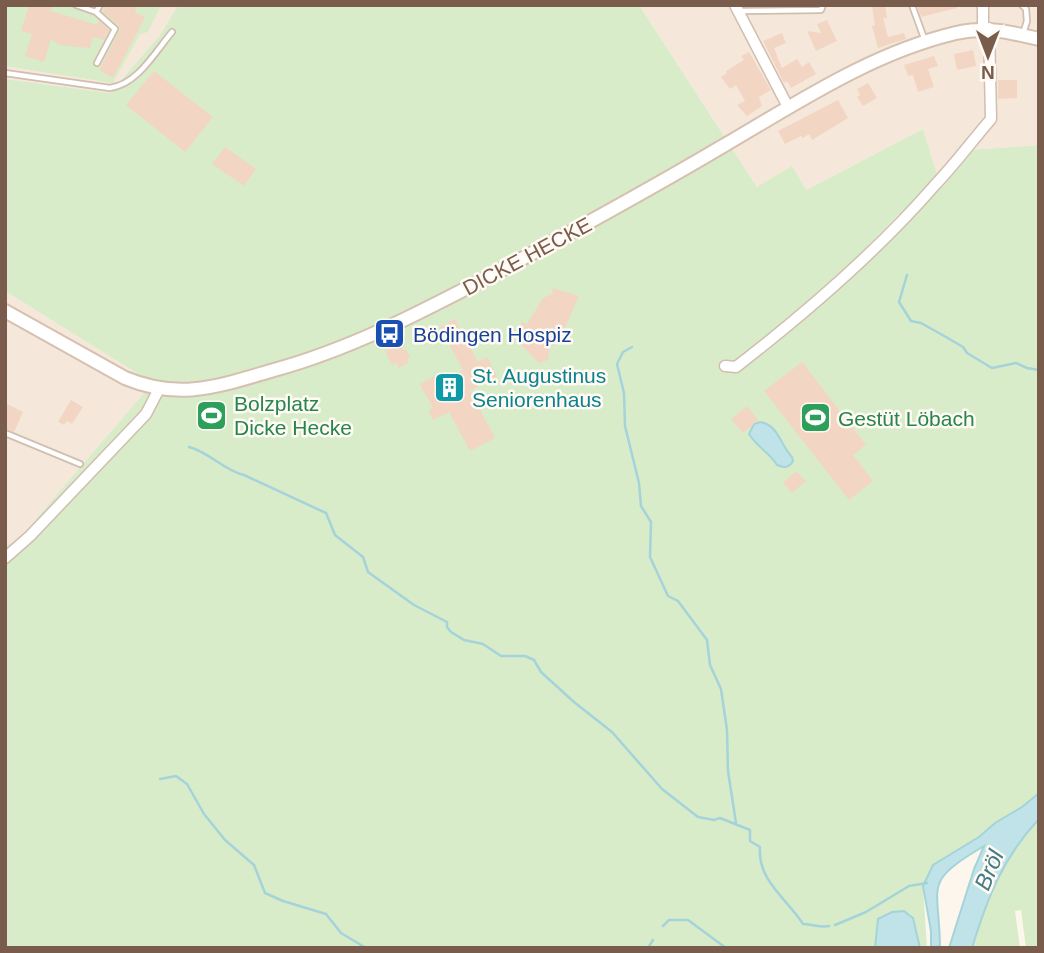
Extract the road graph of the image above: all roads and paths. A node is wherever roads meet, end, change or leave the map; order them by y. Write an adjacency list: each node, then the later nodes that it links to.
1 (76, 5): 8 (lane)
2 (100, 5): 8 (lane)
3 (823, 5): 7 (lane)
4 (912, 5): 13 (lane)
5 (983, 5): 9 (street)
6 (1022, 5): 11 (lane)
7 (736, 8): 16 (street)
8 (96, 12): 14 (lane)
9 (986, 29): 11 (street, DICKE HECKE); 13 (street, DICKE HECKE); 18 (street)
10 (172, 32): 15 (lane)
11 (1023, 35): 12 (street, DICKE HECKE)
12 (1039, 39)
13 (926, 42): 16 (street, DICKE HECKE)
14 (96, 63)
15 (5, 74)
16 (788, 107): 19 (street, DICKE HECKE)
17 (5, 312): 19 (street, DICKE HECKE)
18 (725, 366)
19 (159, 389): 22 (street)
20 (5, 433): 21 (lane)
21 (80, 464)
22 (5, 558)

